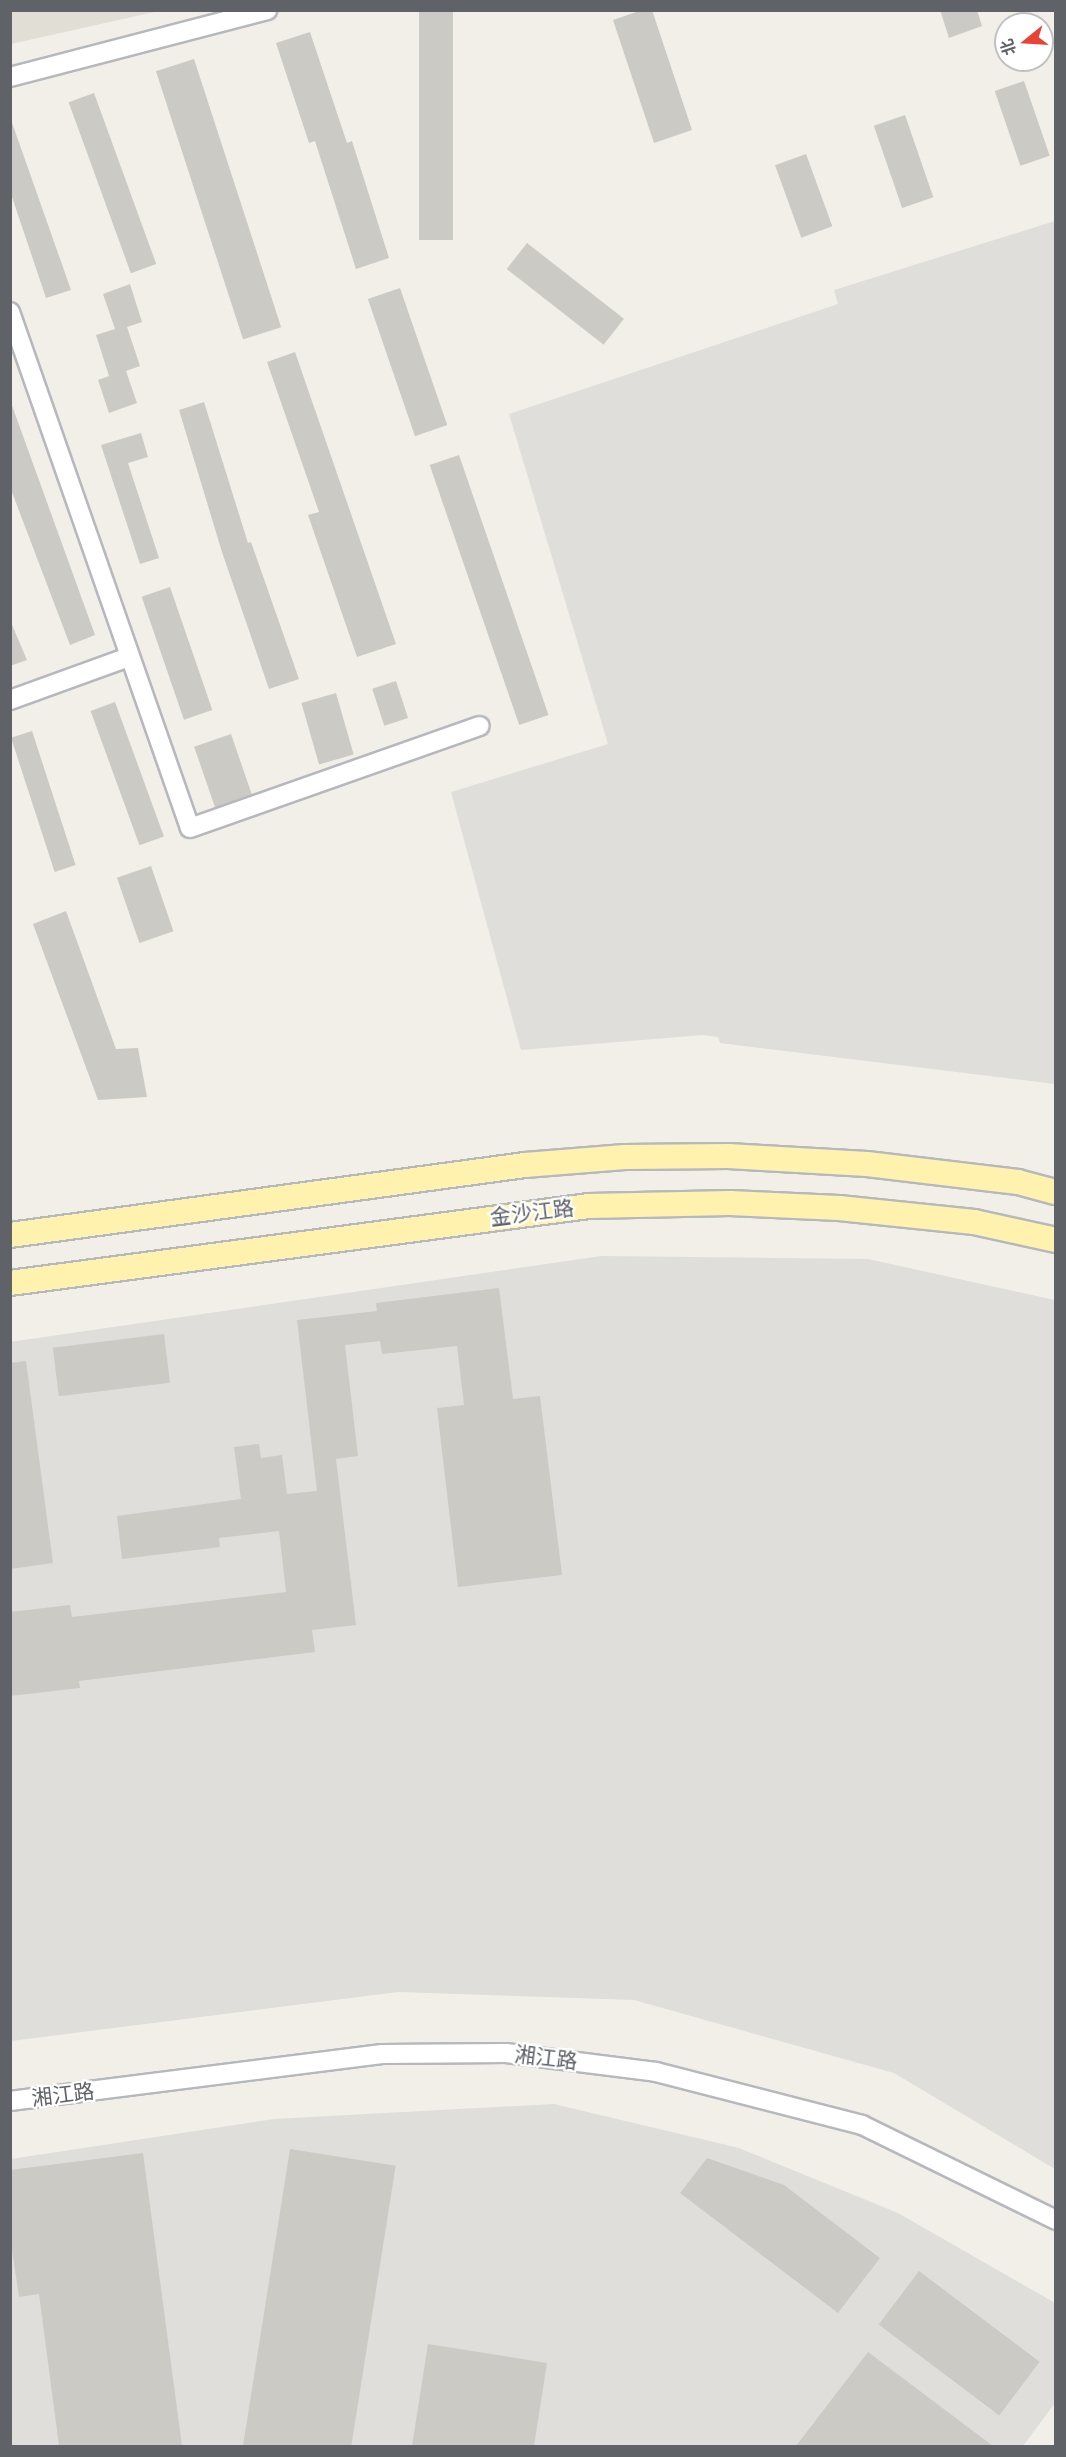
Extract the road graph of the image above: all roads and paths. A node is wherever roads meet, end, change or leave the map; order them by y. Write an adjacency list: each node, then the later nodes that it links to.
1 (267, 10): 2 (street)
2 (10, 77)
3 (10, 312): 4 (street)
4 (129, 657): 5 (street); 6 (street)
5 (10, 700)
6 (480, 726)
7 (1056, 1192): 8 (main road)
8 (10, 1235)
9 (1056, 1240): 10 (main road, 金沙江路)
10 (10, 1283)
11 (10, 2101): 12 (street, 湘江路)
12 (1056, 2220)

